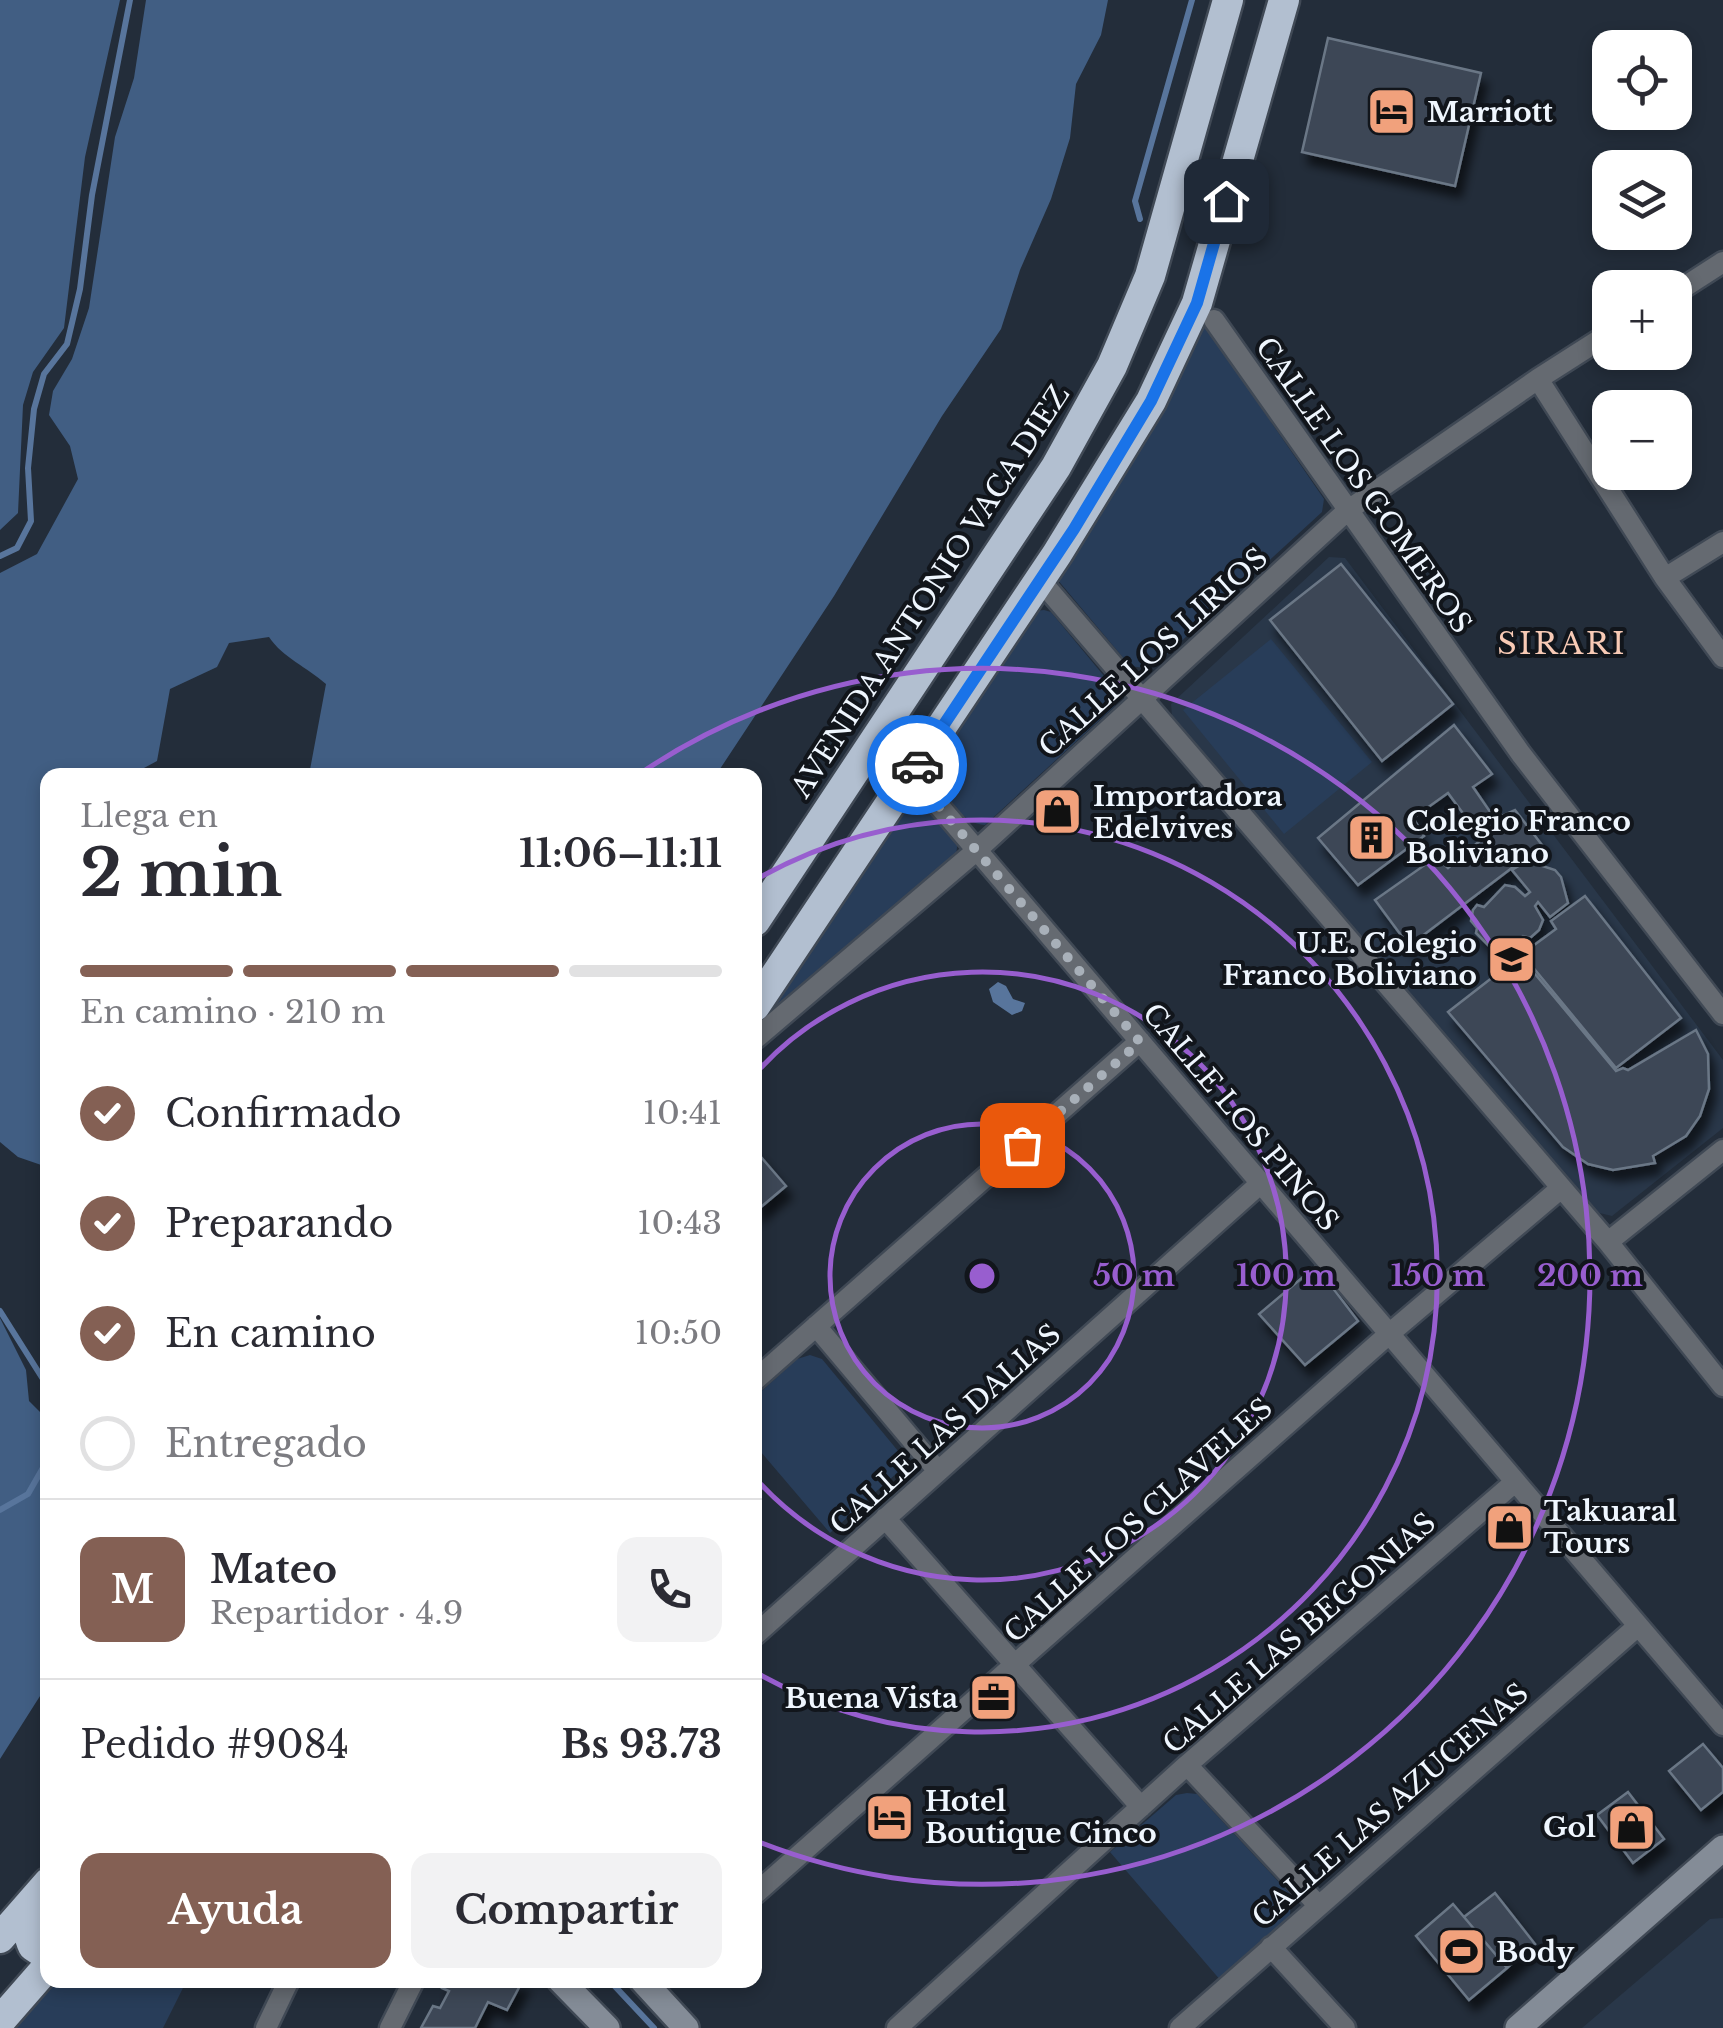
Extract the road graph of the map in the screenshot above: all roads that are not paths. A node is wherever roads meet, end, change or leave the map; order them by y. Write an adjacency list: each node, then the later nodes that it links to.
1 (1228, 0): 16 (highway, AVENIDA ANTONIO VACA DIEZ)
2 (1284, 0): 11 (highway)
3 (1723, 262): 4 (street)
4 (1692, 281)
5 (1214, 320): 8 (street, CALLE LOS GOMEROS)
6 (1592, 345): 7 (street, CALLE LOS LIRIOS)
7 (1538, 379): 8 (street, CALLE LOS LIRIOS); 10 (street)
8 (1347, 512): 13 (street, CALLE LOS LIRIOS); 17 (street, CALLE LOS GOMEROS)
9 (1723, 542): 10 (street)
10 (1665, 578): 12 (street)
11 (1040, 580): 13 (street); 14 (highway)
12 (1723, 657)
13 (1142, 700): 15 (street, CALLE LOS LIRIOS); 24 (street)
14 (911, 774): 15 (street, CALLE LOS PINOS); 18 (highway)
15 (976, 850): 20 (street, CALLE LOS LIRIOS); 21 (street, CALLE LOS PINOS)
16 (762, 910)
17 (1714, 986): 19 (street, CALLE LOS GOMEROS)
18 (762, 996)
19 (1723, 1014)
20 (762, 1033)
21 (1140, 1042): 23 (street, CALLE LOS PINOS); 26 (street)
22 (1723, 1150): 25 (street)
23 (1260, 1184): 27 (street, CALLE LOS PINOS); 30 (street, CALLE LAS DALIAS)
24 (1560, 1189): 25 (street); 27 (street, CALLE LOS CLAVELES)
25 (1608, 1242): 29 (street)
26 (816, 1326): 28 (street); 30 (street)
27 (1389, 1334): 31 (street, CALLE LOS PINOS); 35 (street, CALLE LOS CLAVELES)
28 (762, 1365)
29 (1723, 1386)
30 (938, 1471): 32 (street, CALLE LAS DALIAS)
31 (1515, 1482): 33 (street, CALLE LOS PINOS); 37 (street, CALLE LAS BEGONIAS)
32 (886, 1518): 34 (street, CALLE LAS DALIAS); 35 (street)
33 (1638, 1626): 36 (street, CALLE LOS PINOS); 42 (street, CALLE LAS AZUCENAS)
34 (762, 1629)
35 (1017, 1664): 38 (street); 40 (street, CALLE LOS CLAVELES)
36 (1723, 1726)
37 (1187, 1765): 38 (street, CALLE LAS BEGONIAS); 42 (street)
38 (1141, 1807): 57 (street, CALLE LAS BEGONIAS)
39 (1722, 1850): 60 (street)
40 (762, 1888)
41 (40, 1892): 44 (highway)
42 (1317, 1904): 45 (street, CALLE LAS AZUCENAS)
43 (40, 1911): 46 (highway)
44 (0, 1938)
45 (1270, 1947): 58 (street, CALLE LAS AZUCENAS); 59 (street)
46 (40, 1951)
47 (40, 1975): 52 (highway)
48 (286, 1988): 53 (street)
49 (410, 1988): 54 (street)
50 (568, 1988): 55 (street)
51 (654, 1988): 56 (street)
52 (0, 2021)
53 (266, 2028)
54 (390, 2028)
55 (606, 2028)
56 (686, 2028)
57 (897, 2028)
58 (1180, 2028)
59 (1345, 2028)
60 (1518, 2028)

